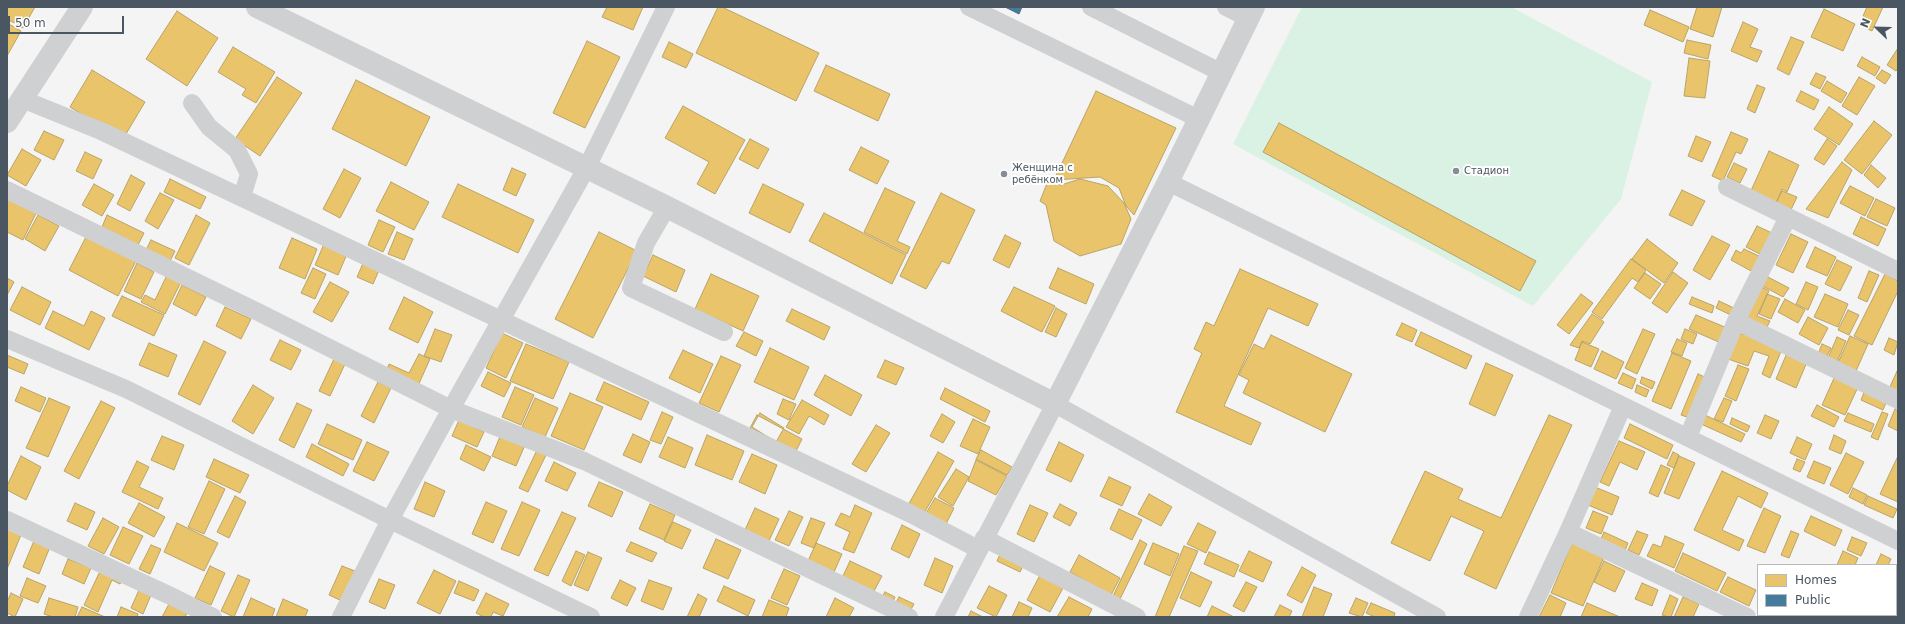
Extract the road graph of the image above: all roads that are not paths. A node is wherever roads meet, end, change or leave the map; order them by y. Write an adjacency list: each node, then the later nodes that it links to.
1 (82, 7): 9 (street)
2 (258, 7): 13 (street)
3 (666, 7): 13 (street)
4 (969, 7): 11 (street)
5 (1091, 7): 8 (street)
6 (1226, 7): 7 (street)
7 (1251, 12): 8 (street)
8 (1222, 73): 11 (street)
9 (22, 99): 12 (street); 17 (street)
10 (192, 103): 17 (street)
11 (1199, 119): 14 (street)
12 (7, 122)
13 (588, 167): 18 (street); 21 (street)
14 (1168, 182): 26 (street); 27 (street)
15 (1727, 187): 19 (street)
16 (7, 190): 28 (street)
17 (242, 197): 21 (street)
18 (667, 207): 23 (street); 26 (street)
19 (1788, 217): 20 (street); 22 (street)
20 (1898, 271)
21 (501, 321): 28 (street); 34 (street)
22 (1736, 321): 25 (street); 29 (street)
23 (724, 332)
24 (7, 339): 31 (street)
25 (1898, 400)
26 (1055, 404): 34 (street); 41 (street)
27 (1623, 406): 29 (street); 32 (street)
28 (450, 409): 31 (street); 38 (street)
29 (1688, 437): 33 (street)
30 (7, 520): 35 (street)
31 (390, 520): 36 (street); 37 (street)
32 (1568, 532): 42 (street); 43 (street)
33 (1898, 541)
34 (981, 544): 39 (street); 40 (street)
35 (213, 617)
36 (341, 617)
37 (591, 617)
38 (909, 617)
39 (944, 617)
40 (1137, 617)
41 (1437, 617)
42 (1528, 617)
43 (1747, 617)

